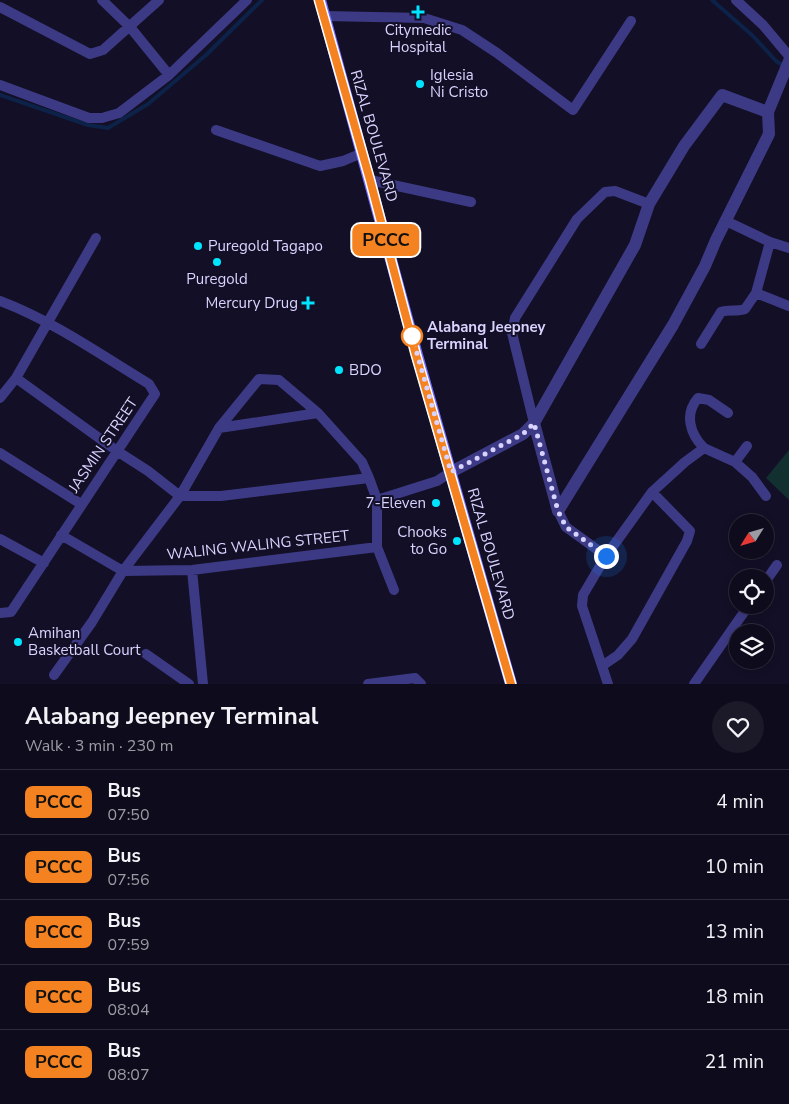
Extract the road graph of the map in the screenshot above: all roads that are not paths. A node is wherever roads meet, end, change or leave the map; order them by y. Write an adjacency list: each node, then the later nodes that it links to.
1 (102, 0): 9 (street)
2 (159, 0): 9 (street)
3 (247, 0): 12 (street)
4 (320, 0): 7 (main road, RIZAL BOULEVARD)
5 (736, 0): 10 (street)
6 (0, 7): 9 (street)
7 (324, 16): 8 (street); 16 (main road, RIZAL BOULEVARD)
8 (631, 21)
9 (130, 27): 12 (street)
10 (789, 56)
11 (789, 61): 14 (street)
12 (168, 75): 13 (street)
13 (0, 85)
14 (768, 112): 19 (street); 20 (street)
15 (216, 130): 16 (street)
16 (362, 153): 17 (main road, RIZAL BOULEVARD)
17 (370, 180): 18 (street); 40 (main road, RIZAL BOULEVARD)
18 (471, 202)
19 (649, 204): 33 (street); 33 (street)
20 (726, 221): 22 (street); 47 (street)
21 (96, 238): 27 (street)
22 (770, 242): 23 (street); 24 (street)
23 (789, 248)
24 (756, 292): 26 (street); 28 (street)
25 (0, 301): 27 (street)
26 (789, 306)
27 (47, 323): 29 (street); 37 (street, JASMIN STREET)
28 (701, 344)
29 (16, 378): 30 (street); 37 (street)
30 (0, 398)
31 (318, 413): 34 (street); 34 (street); 41 (street)
32 (728, 413): 36 (street)
33 (534, 423): 40 (street); 47 (street)
34 (219, 428): 43 (street)
35 (747, 446): 39 (street)
36 (704, 448): 39 (street); 42 (street)
37 (118, 451): 43 (street); 46 (street, JASMIN STREET)
38 (0, 453): 46 (street)
39 (735, 462): 44 (street)
40 (451, 472): 45 (street); 67 (main road, RIZAL BOULEVARD)
41 (369, 478): 43 (street); 45 (street)
42 (652, 492): 51 (street); 61 (street)
43 (180, 496): 56 (street)
44 (766, 496)
45 (377, 500): 50 (street)
46 (81, 504): 48 (street, JASMIN STREET)
47 (558, 511): 51 (street)
48 (61, 535): 52 (street, JASMIN STREET); 56 (street)
49 (0, 539): 52 (street)
50 (377, 547): 55 (street, WALING WALING STREET); 57 (street)
51 (606, 556): 61 (street)
52 (44, 563): 58 (street, JASMIN STREET)
53 (777, 565): 54 (street)
54 (774, 569)
55 (192, 570): 56 (street, WALING WALING STREET); 64 (street)
56 (123, 571): 62 (street)
57 (394, 590)
58 (0, 613)
59 (743, 614): 69 (street)
60 (146, 654): 63 (street)
61 (602, 666): 68 (street)
62 (54, 675)
63 (189, 684)
64 (203, 684)
65 (368, 684): 66 (street)
66 (421, 684)
67 (511, 684)
68 (608, 684)
69 (694, 684)

